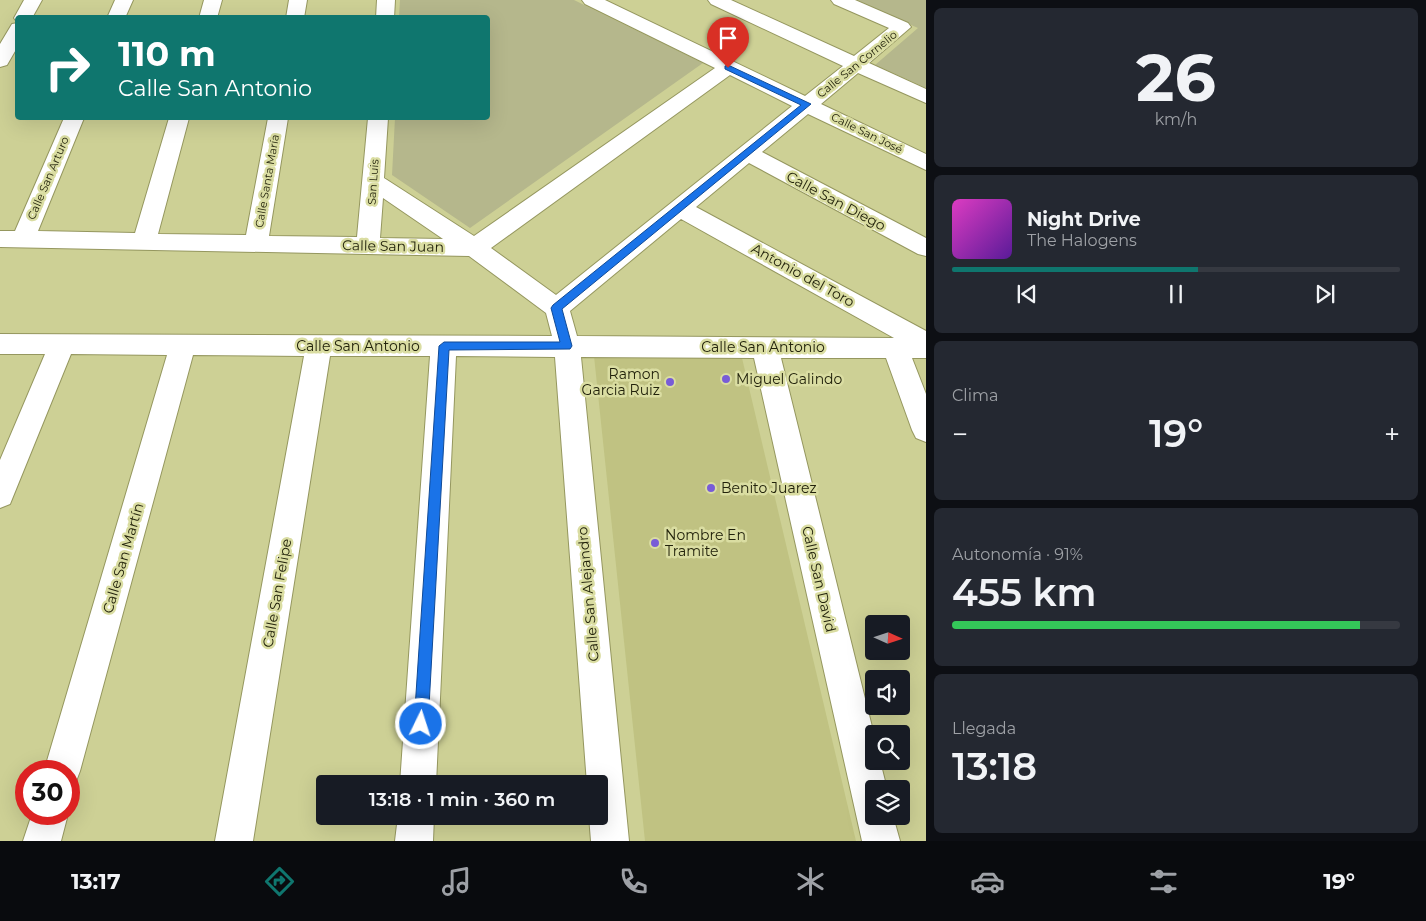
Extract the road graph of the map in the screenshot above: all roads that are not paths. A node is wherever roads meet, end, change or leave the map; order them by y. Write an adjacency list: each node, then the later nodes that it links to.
1 (32, 0): 9 (street)
2 (124, 0): 10 (street)
3 (213, 0): 11 (street)
4 (298, 0): 12 (street)
5 (386, 0): 13 (street)
6 (591, 0): 17 (street, Calle San José)
7 (717, 0): 16 (street)
8 (840, 0): 16 (street, Calle San Cornelio)
9 (24, 15)
10 (117, 15)
11 (209, 15)
12 (296, 15)
13 (385, 15)
14 (15, 34): 15 (street)
15 (0, 61)
16 (856, 64): 18 (street); 19 (street, Calle San Cornelio)
17 (728, 68): 19 (street, Calle San José); 32 (street)
18 (926, 97)
19 (807, 104): 24 (street, Calle San Cornelio); 25 (street, Calle San José)
20 (73, 120): 28 (street, Calle San Arturo)
21 (178, 120): 29 (street)
22 (278, 120): 30 (street, Calle Santa María)
23 (378, 120): 26 (street, San Luis)
24 (747, 153): 27 (street, Calle San Cornelio); 33 (street, Calle San Diego)
25 (926, 163)
26 (373, 181): 31 (street, San Luis); 32 (street)
27 (679, 208): 34 (street, Calle San Cornelio); 35 (street, Antonio del Toro)
28 (11, 239): 29 (street, Calle San Juan)
29 (144, 242): 30 (street, Calle San Juan)
30 (256, 244): 31 (street, Calle San Juan)
31 (368, 246): 32 (street, Calle San Juan)
32 (474, 248): 34 (street)
33 (926, 248)
34 (556, 308): 41 (street, Calle San Alejandro)
35 (926, 343)
36 (0, 344): 37 (street, Calle San Antonio)
37 (62, 344): 38 (street, Calle San Antonio); 46 (street)
38 (183, 345): 39 (street, Calle San Antonio); 47 (street, Calle San Martín)
39 (319, 345): 40 (street, Calle San Antonio); 54 (street, Calle San Felipe)
40 (444, 346): 41 (street, Calle San Antonio); 48 (street)
41 (567, 346): 42 (street, Calle San Antonio); 56 (street, Calle San Alejandro)
42 (765, 347): 43 (street, Calle San Antonio); 49 (street, Calle San David)
43 (895, 348): 44 (street, Calle San Antonio); 45 (street)
44 (926, 348)
45 (926, 430)
46 (0, 495)
47 (65, 760)
48 (419, 775)
49 (867, 780)
50 (47, 825): 53 (street)
51 (415, 825): 55 (street)
52 (877, 825): 57 (street)
53 (42, 841)
54 (234, 841)
55 (414, 841)
56 (610, 841)
57 (881, 841)

